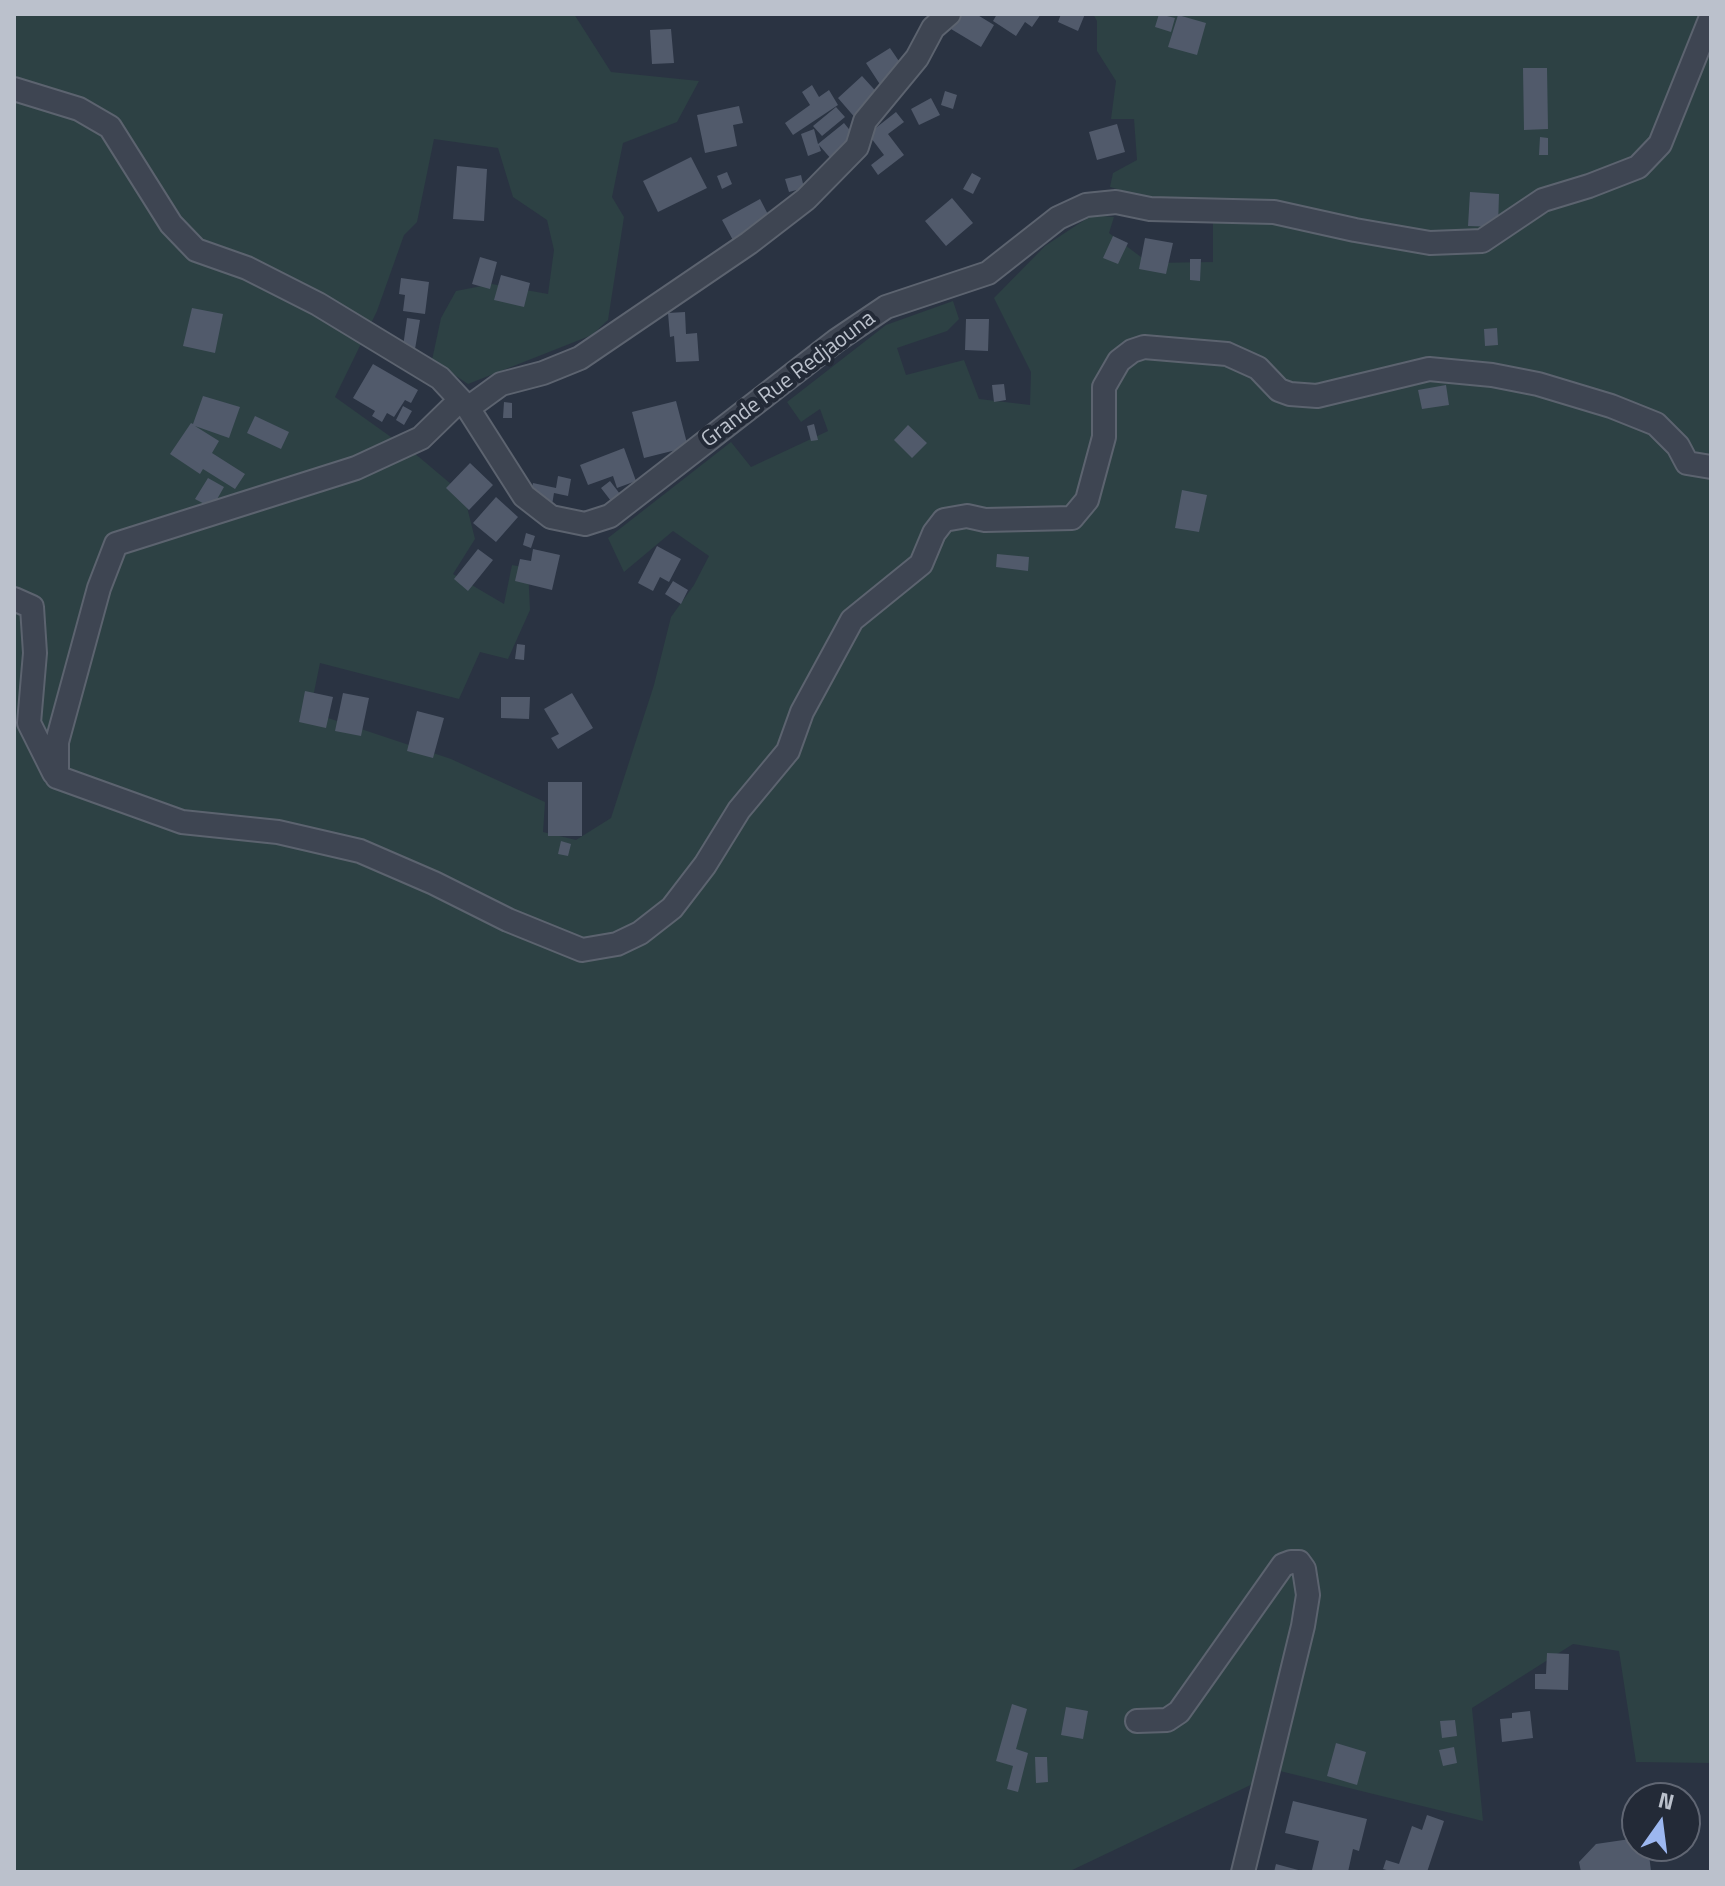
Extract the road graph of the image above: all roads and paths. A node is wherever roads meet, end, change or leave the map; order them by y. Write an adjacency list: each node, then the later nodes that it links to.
1 (949, 14): 4 (street)
2 (1711, 17): 4 (street, Grande Rue Redjaouna)
3 (14, 89): 4 (street, Grande Rue Redjaouna)
4 (464, 404): 7 (street)
5 (1711, 467): 7 (street)
6 (14, 599): 7 (street)
7 (57, 777)
8 (1137, 1721): 9 (street)
9 (1243, 1872)

